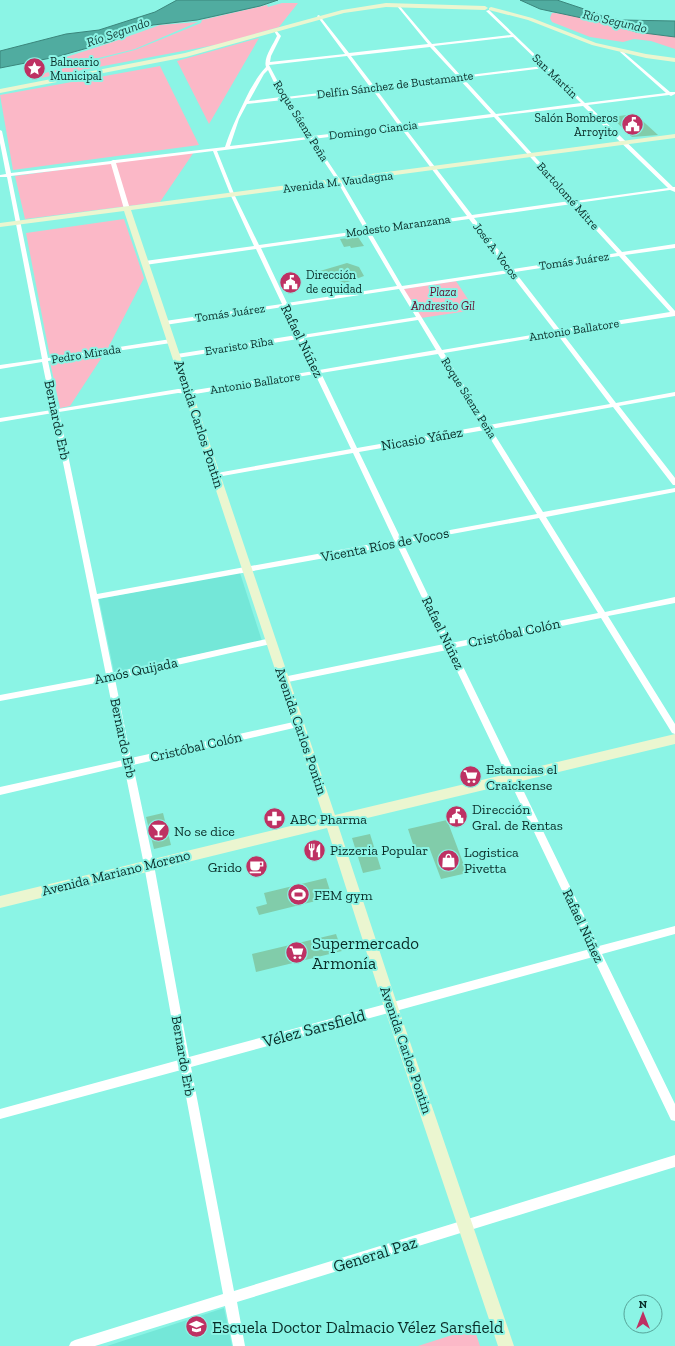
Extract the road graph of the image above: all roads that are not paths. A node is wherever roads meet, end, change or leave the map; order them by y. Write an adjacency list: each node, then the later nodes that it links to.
1 (398, 5): 2 (main road); 3 (main road); 7 (street, Bartolomé Mitre)
2 (488, 10): 5 (street, San Martín); 8 (main road)
3 (319, 16): 4 (main road); 9 (street, José A. Vocos)
4 (274, 30): 6 (main road); 11 (street)
5 (513, 36): 7 (street); 12 (street, San Martín)
6 (221, 45): 15 (main road); 16 (main road)
7 (431, 45): 9 (street); 13 (street, Bartolomé Mitre)
8 (621, 50): 10 (main road); 17 (street)
9 (347, 54): 11 (street); 14 (street, José A. Vocos)
10 (675, 60)
11 (268, 66): 19 (street, Roque Sáenz Peña); 21 (street)
12 (546, 67): 13 (street, Delfín Sánchez de Bustamante); 22 (street, San Martín)
13 (460, 78): 14 (street, Delfín Sánchez de Bustamante); 23 (street, Bartolomé Mitre)
14 (374, 87): 19 (street, Delfín Sánchez de Bustamante); 24 (street, José A. Vocos)
15 (0, 88)
16 (0, 92)
17 (669, 93): 18 (street, Domingo Ciancia); 20 (street); 22 (street, Domingo Ciancia)
18 (675, 93)
19 (284, 98): 21 (street, Delfín Sánchez de Bustamante); 27 (street, Roque Sáenz Peña)
20 (675, 98)
21 (245, 103): 29 (street)
22 (584, 104): 23 (street, Domingo Ciancia); 28 (street, San Martín)
23 (496, 115): 24 (street, Domingo Ciancia); 31 (street, Bartolomé Mitre)
24 (403, 126): 27 (street, Domingo Ciancia); 33 (street, José A. Vocos)
25 (0, 131): 34 (street, Bernardo Erb)
26 (675, 136): 28 (main road, Avenida M. Vaudagna)
27 (310, 138): 29 (street, Domingo Ciancia); 35 (street, Roque Sáenz Peña)
28 (625, 143): 31 (main road, Avenida M. Vaudagna); 36 (street, San Martín)
29 (227, 147): 30 (street, Domingo Ciancia)
30 (214, 149): 32 (street, Domingo Ciancia); 37 (street, Rafael Núñez)
31 (532, 156): 33 (main road, Avenida M. Vaudagna); 38 (street, Bartolomé Mitre)
32 (113, 161): 34 (street, Domingo Ciancia); 39 (street, Avenida Carlos Pontin)
33 (436, 169): 35 (main road, Avenida M. Vaudagna); 40 (street, José A. Vocos)
34 (4, 176): 41 (street, Bernardo Erb)
35 (339, 181): 37 (main road, Avenida M. Vaudagna); 43 (street, Roque Sáenz Peña)
36 (674, 189): 38 (street, Modesto Maranzana)
37 (233, 196): 39 (main road, Avenida M. Vaudagna); 44 (street, Rafael Núñez)
38 (574, 203): 40 (street, Modesto Maranzana); 46 (street, Bartolomé Mitre)
39 (128, 209): 41 (main road, Avenida M. Vaudagna); 47 (main road, Avenida Carlos Pontin)
40 (470, 216): 43 (street, Modesto Maranzana); 48 (street, José A. Vocos)
41 (18, 223): 42 (main road, Avenida M. Vaudagna); 59 (street, Bernardo Erb)
42 (0, 225)
43 (368, 231): 44 (street, Modesto Maranzana); 49 (street, Roque Sáenz Peña)
44 (257, 246): 47 (street, Modesto Maranzana); 50 (street, Rafael Núñez)
45 (675, 246): 46 (street, Tomás Juárez)
46 (620, 254): 48 (street, Tomás Juárez); 51 (street, Bartolomé Mitre)
47 (145, 263): 53 (main road, Avenida Carlos Pontin)
48 (510, 270): 49 (street, Tomás Juárez); 54 (street, José A. Vocos)
49 (400, 287): 50 (street, Tomás Juárez); 52 (street, Roque Sáenz Peña)
50 (285, 305): 53 (street, Tomás Juárez); 55 (street, Rafael Núñez)
51 (675, 314): 54 (street, Antonio Ballatore)
52 (419, 318): 55 (street, Evaristo Riba); 57 (street, Roque Sáenz Peña)
53 (165, 323): 56 (main road, Avenida Carlos Pontin)
54 (558, 333): 57 (street, Antonio Ballatore); 64 (street, José A. Vocos)
55 (300, 337): 58 (street, Evaristo Riba); 61 (street, Rafael Núñez)
56 (171, 340): 58 (main road, Avenida Carlos Pontin); 59 (street, Pedro Mirada)
57 (439, 351): 61 (street, Antonio Ballatore); 67 (street, Roque Sáenz Peña)
58 (177, 356): 62 (main road, Avenida Carlos Pontin)
59 (45, 360): 60 (street, Pedro Mirada); 65 (street, Bernardo Erb)
60 (0, 367)
61 (318, 373): 62 (street, Antonio Ballatore); 68 (street, Rafael Núñez)
62 (189, 392): 65 (street, Antonio Ballatore); 69 (main road, Avenida Carlos Pontin)
63 (675, 394): 64 (street, Nicasio Yáñez)
64 (614, 405): 67 (street, Nicasio Yáñez); 70 (street, José A. Vocos)
65 (55, 410): 66 (street, Antonio Ballatore); 75 (street, Bernardo Erb)
66 (0, 420)
67 (487, 428): 68 (street, Nicasio Yáñez); 72 (street, Roque Sáenz Peña)
68 (355, 451): 69 (street, Nicasio Yáñez); 73 (street, Rafael Núñez)
69 (217, 475): 74 (main road, Avenida Carlos Pontin)
70 (675, 483)
71 (675, 490): 72 (street, Vicenta Ríos de Vocos)
72 (542, 516): 73 (street, Vicenta Ríos de Vocos); 77 (street, Roque Sáenz Peña)
73 (399, 543): 74 (street, Vicenta Ríos de Vocos); 79 (street, Rafael Núñez)
74 (248, 570): 75 (street, Vicenta Ríos de Vocos); 78 (main road, Avenida Carlos Pontin)
75 (94, 597): 80 (street, Bernardo Erb)
76 (675, 600): 77 (street, Cristóbal Colón)
77 (603, 615): 79 (street, Cristóbal Colón); 84 (street, Roque Sáenz Peña)
78 (271, 641): 80 (street, Amós Quijada); 81 (main road, Avenida Carlos Pontin)
79 (449, 646): 81 (street, Cristóbal Colón); 87 (street, Rafael Núñez)
80 (110, 677): 82 (street, Amós Quijada); 86 (street, Bernardo Erb)
81 (283, 680): 83 (main road, Avenida Carlos Pontin)
82 (0, 698)
83 (298, 724): 86 (street, Cristóbal Colón); 89 (main road, Avenida Carlos Pontin)
84 (675, 731)
85 (675, 740): 87 (main road, Avenida Mariano Moreno)
86 (128, 763): 88 (street, Cristóbal Colón); 90 (street, Bernardo Erb)
87 (513, 778): 89 (main road, Avenida Mariano Moreno); 93 (street, Rafael Núñez)
88 (0, 791)
89 (331, 821): 90 (main road, Avenida Mariano Moreno); 94 (main road, Avenida Carlos Pontin)
90 (149, 865): 91 (main road, Avenida Mariano Moreno); 95 (street, Bernardo Erb)
91 (0, 902)
92 (675, 930): 93 (street, Vélez Sarsfield)
93 (595, 952): 94 (street, Vélez Sarsfield); 97 (street, Rafael Núñez)
94 (391, 1007): 95 (street, Vélez Sarsfield); 99 (main road, Avenida Carlos Pontin)
95 (185, 1064): 96 (street, Vélez Sarsfield); 100 (street, Bernardo Erb)
96 (0, 1114)
97 (675, 1116)
98 (675, 1161): 99 (street, General Paz)
99 (465, 1226): 100 (street, General Paz); 103 (main road, Avenida Carlos Pontin)
100 (229, 1299): 101 (street, General Paz); 102 (street, Bernardo Erb)
101 (75, 1346)
102 (239, 1346)
103 (506, 1346)

